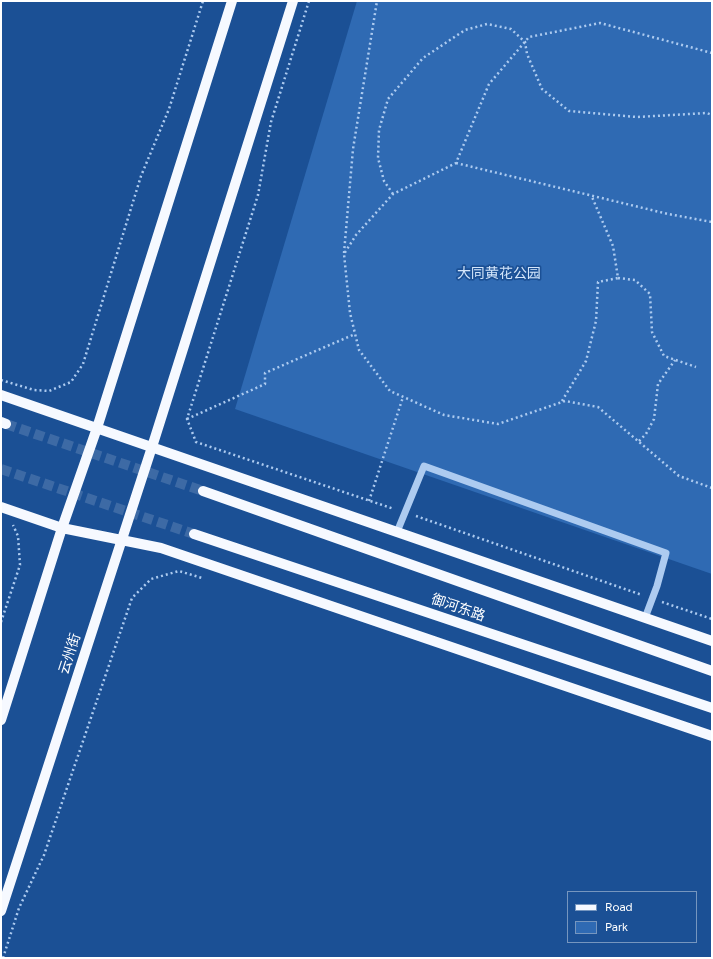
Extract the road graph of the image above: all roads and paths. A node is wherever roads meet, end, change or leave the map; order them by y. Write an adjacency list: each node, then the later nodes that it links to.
1 (203, 1): 20 (path)
2 (232, 1): 25 (main road)
3 (293, 1): 27 (main road, 云州街)
4 (309, 1): 24 (path)
5 (378, 1): 15 (path)
6 (525, 42): 7 (path); 9 (path); 11 (path); 12 (path)
7 (712, 53)
8 (712, 111): 9 (path)
9 (707, 113): 10 (path)
10 (712, 115)
11 (456, 163): 12 (path); 13 (path)
12 (393, 194): 15 (path)
13 (592, 196): 14 (path); 16 (path)
14 (712, 222)
15 (344, 254): 17 (path)
16 (618, 278): 18 (path); 23 (path)
17 (355, 334): 22 (path); 24 (path)
18 (675, 360): 19 (path); 26 (path)
19 (696, 368)
20 (1, 380)
21 (1, 395): 25 (main road)
22 (403, 397): 23 (path); 30 (path)
23 (562, 402): 26 (path)
24 (187, 419): 30 (path)
25 (97, 428): 27 (main road); 33 (main road)
26 (639, 441): 28 (path)
27 (152, 447): 34 (main road); 37 (main road, 云州街)
28 (712, 488)
29 (203, 491): 44 (main road)
30 (369, 501): 32 (path)
31 (1, 507): 33 (main road)
32 (405, 513): 34 (lane); 39 (path); 39 (lane)
33 (62, 528): 37 (main road); 46 (main road)
34 (397, 532): 40 (main road)
35 (194, 534): 45 (main road, 御河东路)
36 (18, 536): 42 (path)
37 (121, 540): 47 (main road); 48 (main road, 云州街)
38 (207, 579): 49 (path)
39 (652, 598): 40 (lane); 41 (path)
40 (645, 618): 43 (main road)
41 (712, 620)
42 (1, 622)
43 (712, 641)
44 (712, 671)
45 (712, 708)
46 (1, 720)
47 (712, 736)
48 (1, 911)
49 (3, 958)

